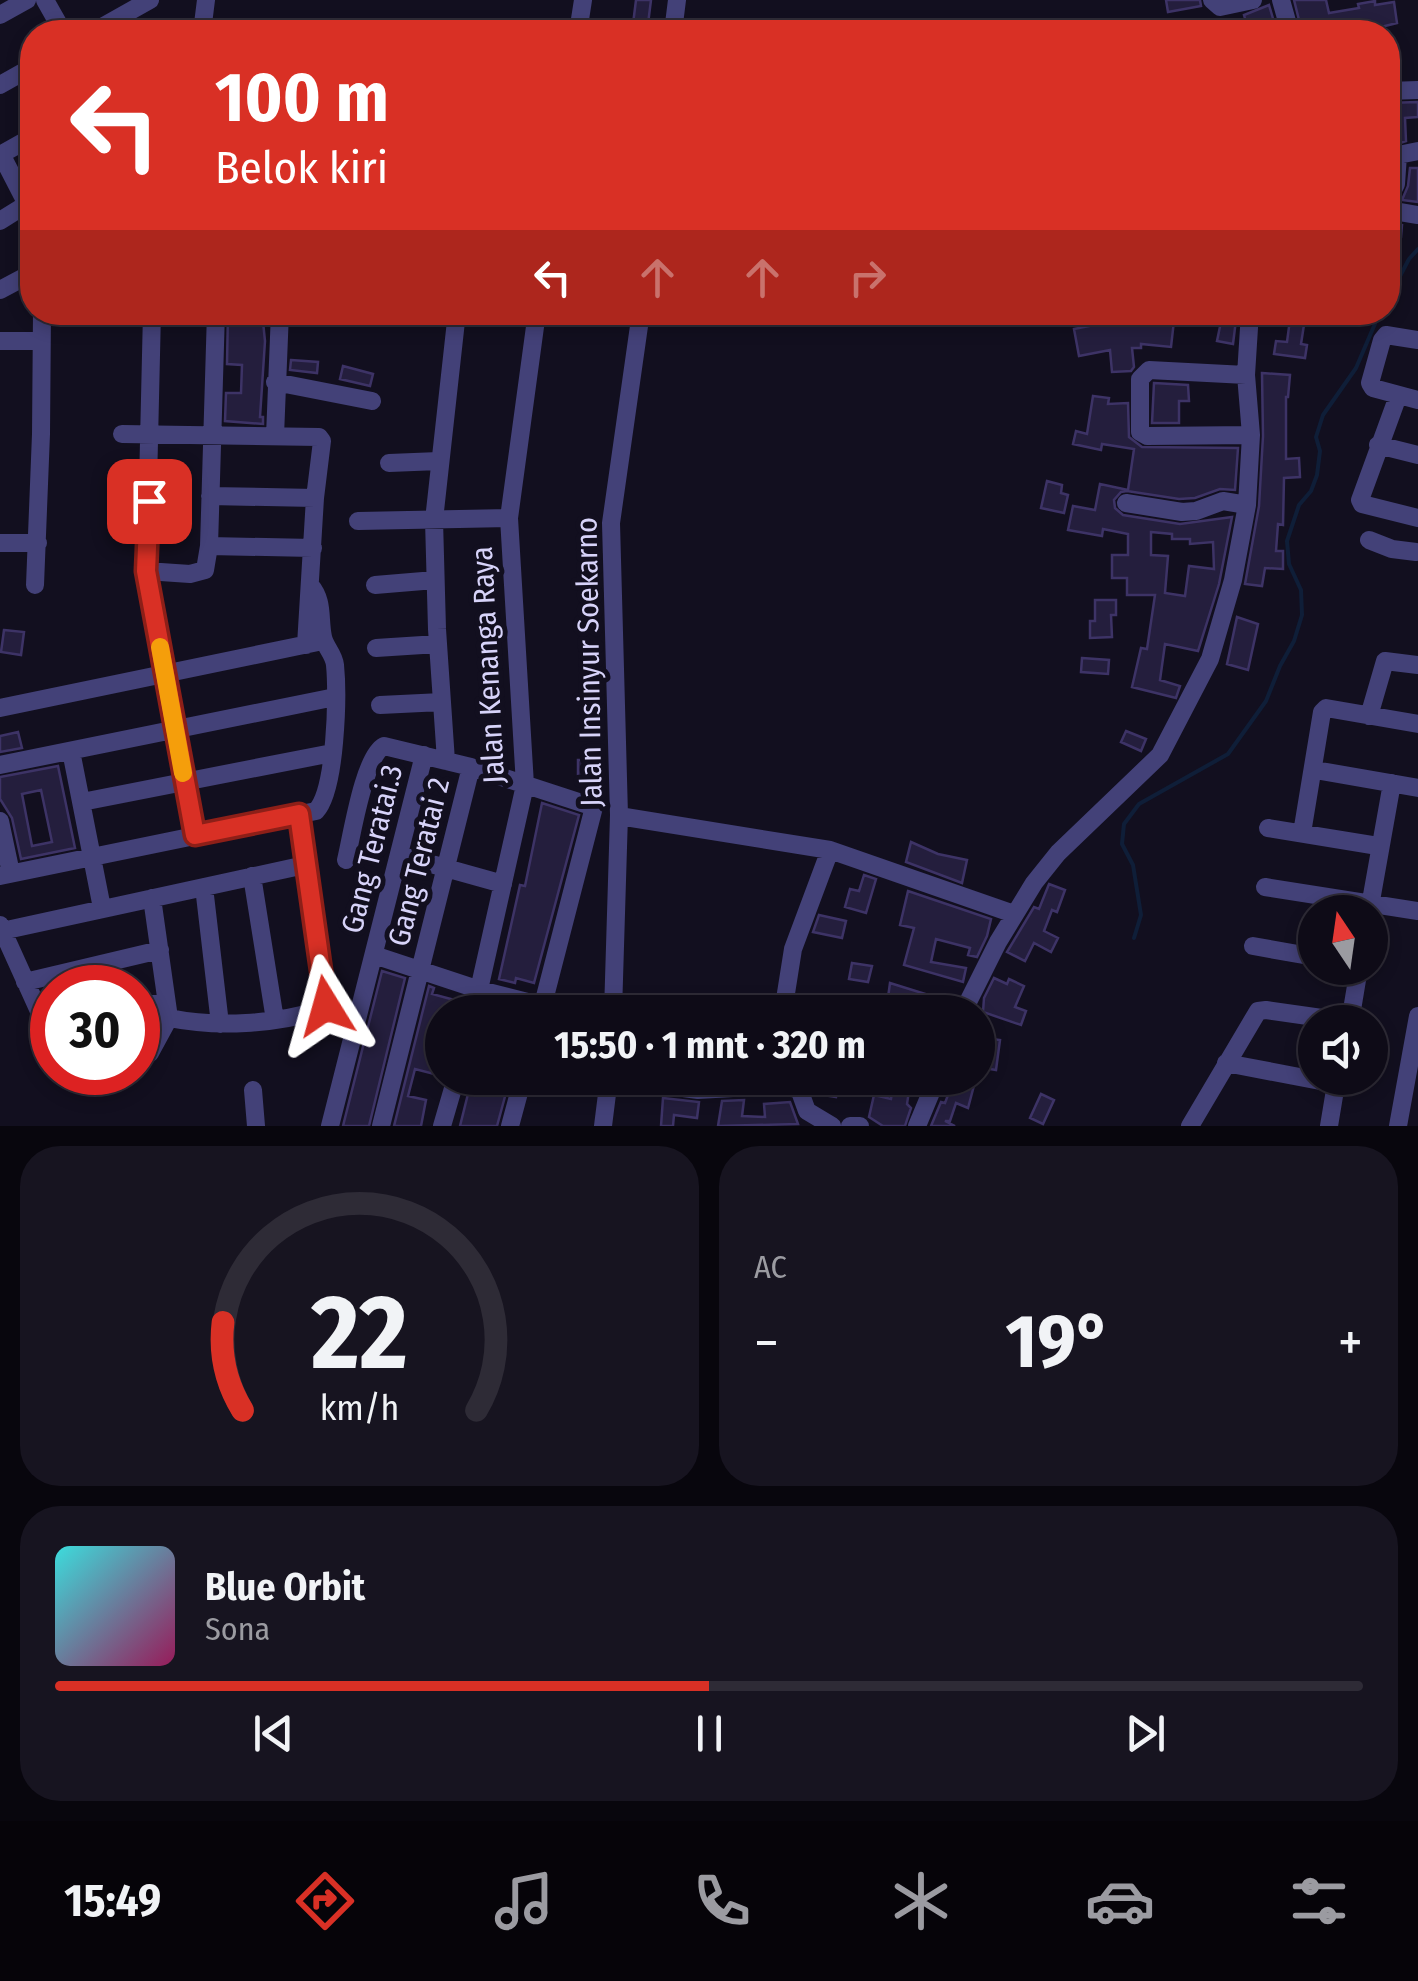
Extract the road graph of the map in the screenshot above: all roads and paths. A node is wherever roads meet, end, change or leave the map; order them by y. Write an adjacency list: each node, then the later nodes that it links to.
1 (27, 0): 5 (street)
2 (150, 0): 6 (street)
3 (1212, 0): 4 (street)
4 (1253, 0)
5 (0, 15)
6 (114, 20)
7 (0, 154): 8 (street)
8 (20, 191)
9 (41, 325): 19 (street)
10 (152, 325): 26 (street)
11 (215, 325): 28 (street)
12 (279, 325): 21 (street)
13 (455, 325): 32 (street)
14 (535, 325): 38 (street, Jalan Kenanga Raya)
15 (640, 325): 78 (street, Jalan Insinyur Soekarno)
16 (1249, 325): 20 (street)
17 (1418, 340): 22 (street)
18 (0, 341): 19 (street)
19 (40, 341): 45 (street)
20 (1246, 375): 27 (street); 27 (street)
21 (275, 382): 24 (street); 29 (street)
22 (1398, 396): 23 (street); 30 (street)
23 (1418, 400)
24 (372, 401)
25 (122, 434): 26 (street)
26 (150, 434): 28 (street); 49 (street)
27 (1251, 435): 37 (street)
28 (211, 436): 29 (street); 34 (street)
29 (275, 436): 35 (street)
30 (1378, 445): 31 (street); 39 (street)
31 (1418, 455)
32 (439, 461): 33 (street); 40 (street)
33 (389, 463)
34 (210, 496): 35 (street); 46 (street)
35 (315, 498): 47 (street)
36 (1126, 503): 37 (street)
37 (1247, 505): 101 (street)
38 (509, 518): 40 (street); 74 (street, Jalan Kenanga Raya)
39 (1418, 518)
40 (434, 520): 41 (street); 50 (street)
41 (358, 521)
42 (1418, 527): 48 (street)
43 (1369, 540): 48 (street)
44 (0, 543): 45 (street)
45 (38, 543): 51 (street)
46 (209, 546): 47 (street); 49 (street)
47 (313, 548): 53 (street)
48 (1417, 552)
49 (146, 571): 57 (street)
50 (435, 580): 52 (street); 54 (street)
51 (35, 585)
52 (376, 585)
53 (315, 643): 57 (street); 58 (street)
54 (438, 644): 55 (street); 59 (street)
55 (376, 648)
56 (1418, 666): 62 (street)
57 (165, 675): 61 (street); 64 (street)
58 (334, 697): 64 (street); 66 (street)
59 (442, 702): 60 (street); 68 (street)
60 (380, 705)
61 (0, 708)
62 (1369, 716): 63 (street); 71 (street)
63 (1418, 724)
64 (174, 729): 65 (street); 72 (street)
65 (71, 751): 69 (street); 76 (street)
66 (332, 753): 72 (street); 77 (street)
67 (424, 755): 68 (street); 85 (street, Gang Teratai.3); 87 (street)
68 (446, 761): 70 (street)
69 (0, 765)
70 (471, 767): 74 (street); 89 (street, Gang Teratai 2)
71 (1314, 770): 73 (street); 81 (street)
72 (184, 781): 76 (street); 82 (street)
73 (1392, 784): 75 (street); 83 (street)
74 (524, 786): 92 (street, Jalan Kenanga Raya); 113 (street)
75 (1418, 788)
76 (82, 802): 86 (street)
77 (299, 814): 82 (street); 88 (street)
78 (631, 817): 84 (street); 114 (street, Jalan Insinyur Soekarno)
79 (0, 821): 90 (street)
80 (1268, 828): 81 (street)
81 (1302, 834): 83 (street)
82 (195, 835): 86 (street)
83 (1378, 846): 96 (street)
84 (830, 850): 101 (street); 115 (street)
85 (399, 855): 89 (street); 106 (street, Gang Teratai.3)
86 (90, 857): 90 (street); 98 (street)
87 (346, 860)
88 (305, 865): 91 (street); 121 (street)
89 (446, 870): 92 (street); 107 (street, Gang Teratai 2)
90 (6, 874)
91 (252, 876): 93 (street); 121 (street)
92 (503, 884): 109 (street, Jalan Kenanga Raya)
93 (204, 887): 97 (street); 122 (street)
94 (1265, 887): 95 (street)
95 (1305, 895)
96 (1371, 895)
97 (152, 898): 98 (street); 104 (street)
98 (102, 908): 102 (street)
99 (1388, 909): 100 (street)
100 (1418, 911)
101 (1014, 914): 116 (street)
102 (1, 928): 108 (street)
103 (1253, 946): 105 (street)
104 (160, 950): 108 (street); 118 (street)
105 (1298, 954)
106 (374, 955): 107 (street); 134 (street, Gang Teratai.3)
107 (420, 970): 109 (street); 135 (street, Gang Teratai 2)
108 (25, 982): 110 (street)
109 (480, 990): 111 (street, Jalan Kenanga Raya); 112 (street)
110 (30, 992)
111 (479, 995)
112 (496, 995)
113 (546, 995)
114 (615, 995)
115 (786, 995)
116 (972, 995)
117 (160, 1009): 118 (street)
118 (168, 1009): 122 (street); 123 (street)
119 (1298, 1015): 124 (street)
120 (1418, 1016): 145 (street)
121 (274, 1020): 122 (street)
122 (220, 1024)
123 (160, 1028)
124 (1226, 1063): 125 (street); 143 (street)
125 (1298, 1075)
126 (254, 1090): 133 (street)
127 (451, 1095): 136 (street)
128 (518, 1095): 137 (street)
129 (607, 1095): 138 (street)
130 (800, 1095): 139 (street)
131 (930, 1095): 142 (street)
132 (1334, 1095): 144 (street)
133 (256, 1126)
134 (330, 1126)
135 (381, 1126)
136 (442, 1126)
137 (510, 1126)
138 (603, 1126)
139 (832, 1126)
140 (850, 1126): 141 (street)
141 (860, 1126)
142 (917, 1126)
143 (1192, 1126)
144 (1328, 1126)
145 (1398, 1126)

